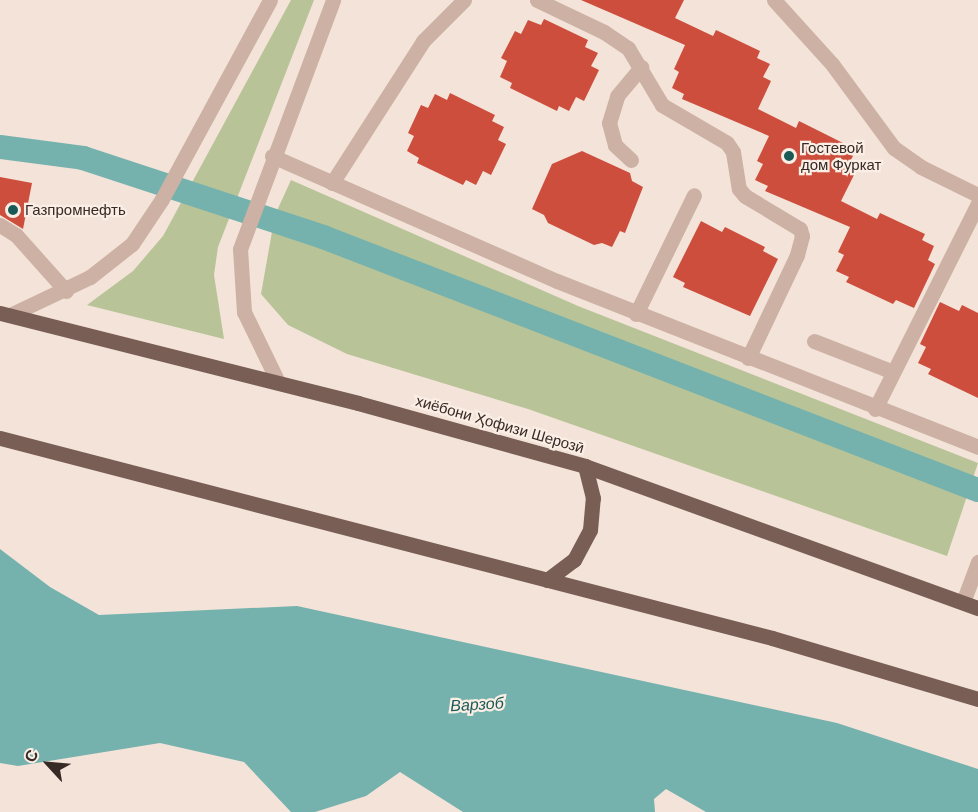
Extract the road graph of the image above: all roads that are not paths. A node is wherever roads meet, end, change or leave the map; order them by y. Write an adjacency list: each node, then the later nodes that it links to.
1 (270, 0): 14 (street)
2 (333, 0): 7 (street)
3 (464, 0): 9 (street)
4 (537, 0): 6 (street)
5 (774, 0): 11 (street)
6 (641, 68): 8 (street); 18 (street)
7 (272, 156): 9 (street); 20 (street)
8 (631, 160)
9 (332, 183): 16 (street)
10 (694, 195): 16 (street)
11 (978, 195)
12 (978, 203): 19 (street)
13 (0, 225): 14 (street)
14 (66, 291): 15 (street)
15 (5, 314): 20 (main road, хиёбони Ҳофизи Шерозӣ)
16 (636, 314): 18 (street)
17 (814, 341): 19 (street)
18 (748, 358): 21 (street)
19 (891, 371): 21 (street)
20 (278, 382): 24 (main road, хиёбони Ҳофизи Шерозӣ)
21 (875, 409): 23 (street)
22 (0, 438): 26 (main road)
23 (978, 447)
24 (585, 466): 26 (main road); 27 (main road, хиёбони Ҳофизи Шерозӣ)
25 (978, 562): 27 (street)
26 (547, 580): 29 (main road)
27 (963, 603): 28 (main road, хиёбони Ҳофизи Шерозӣ)
28 (978, 608)
29 (978, 699)

